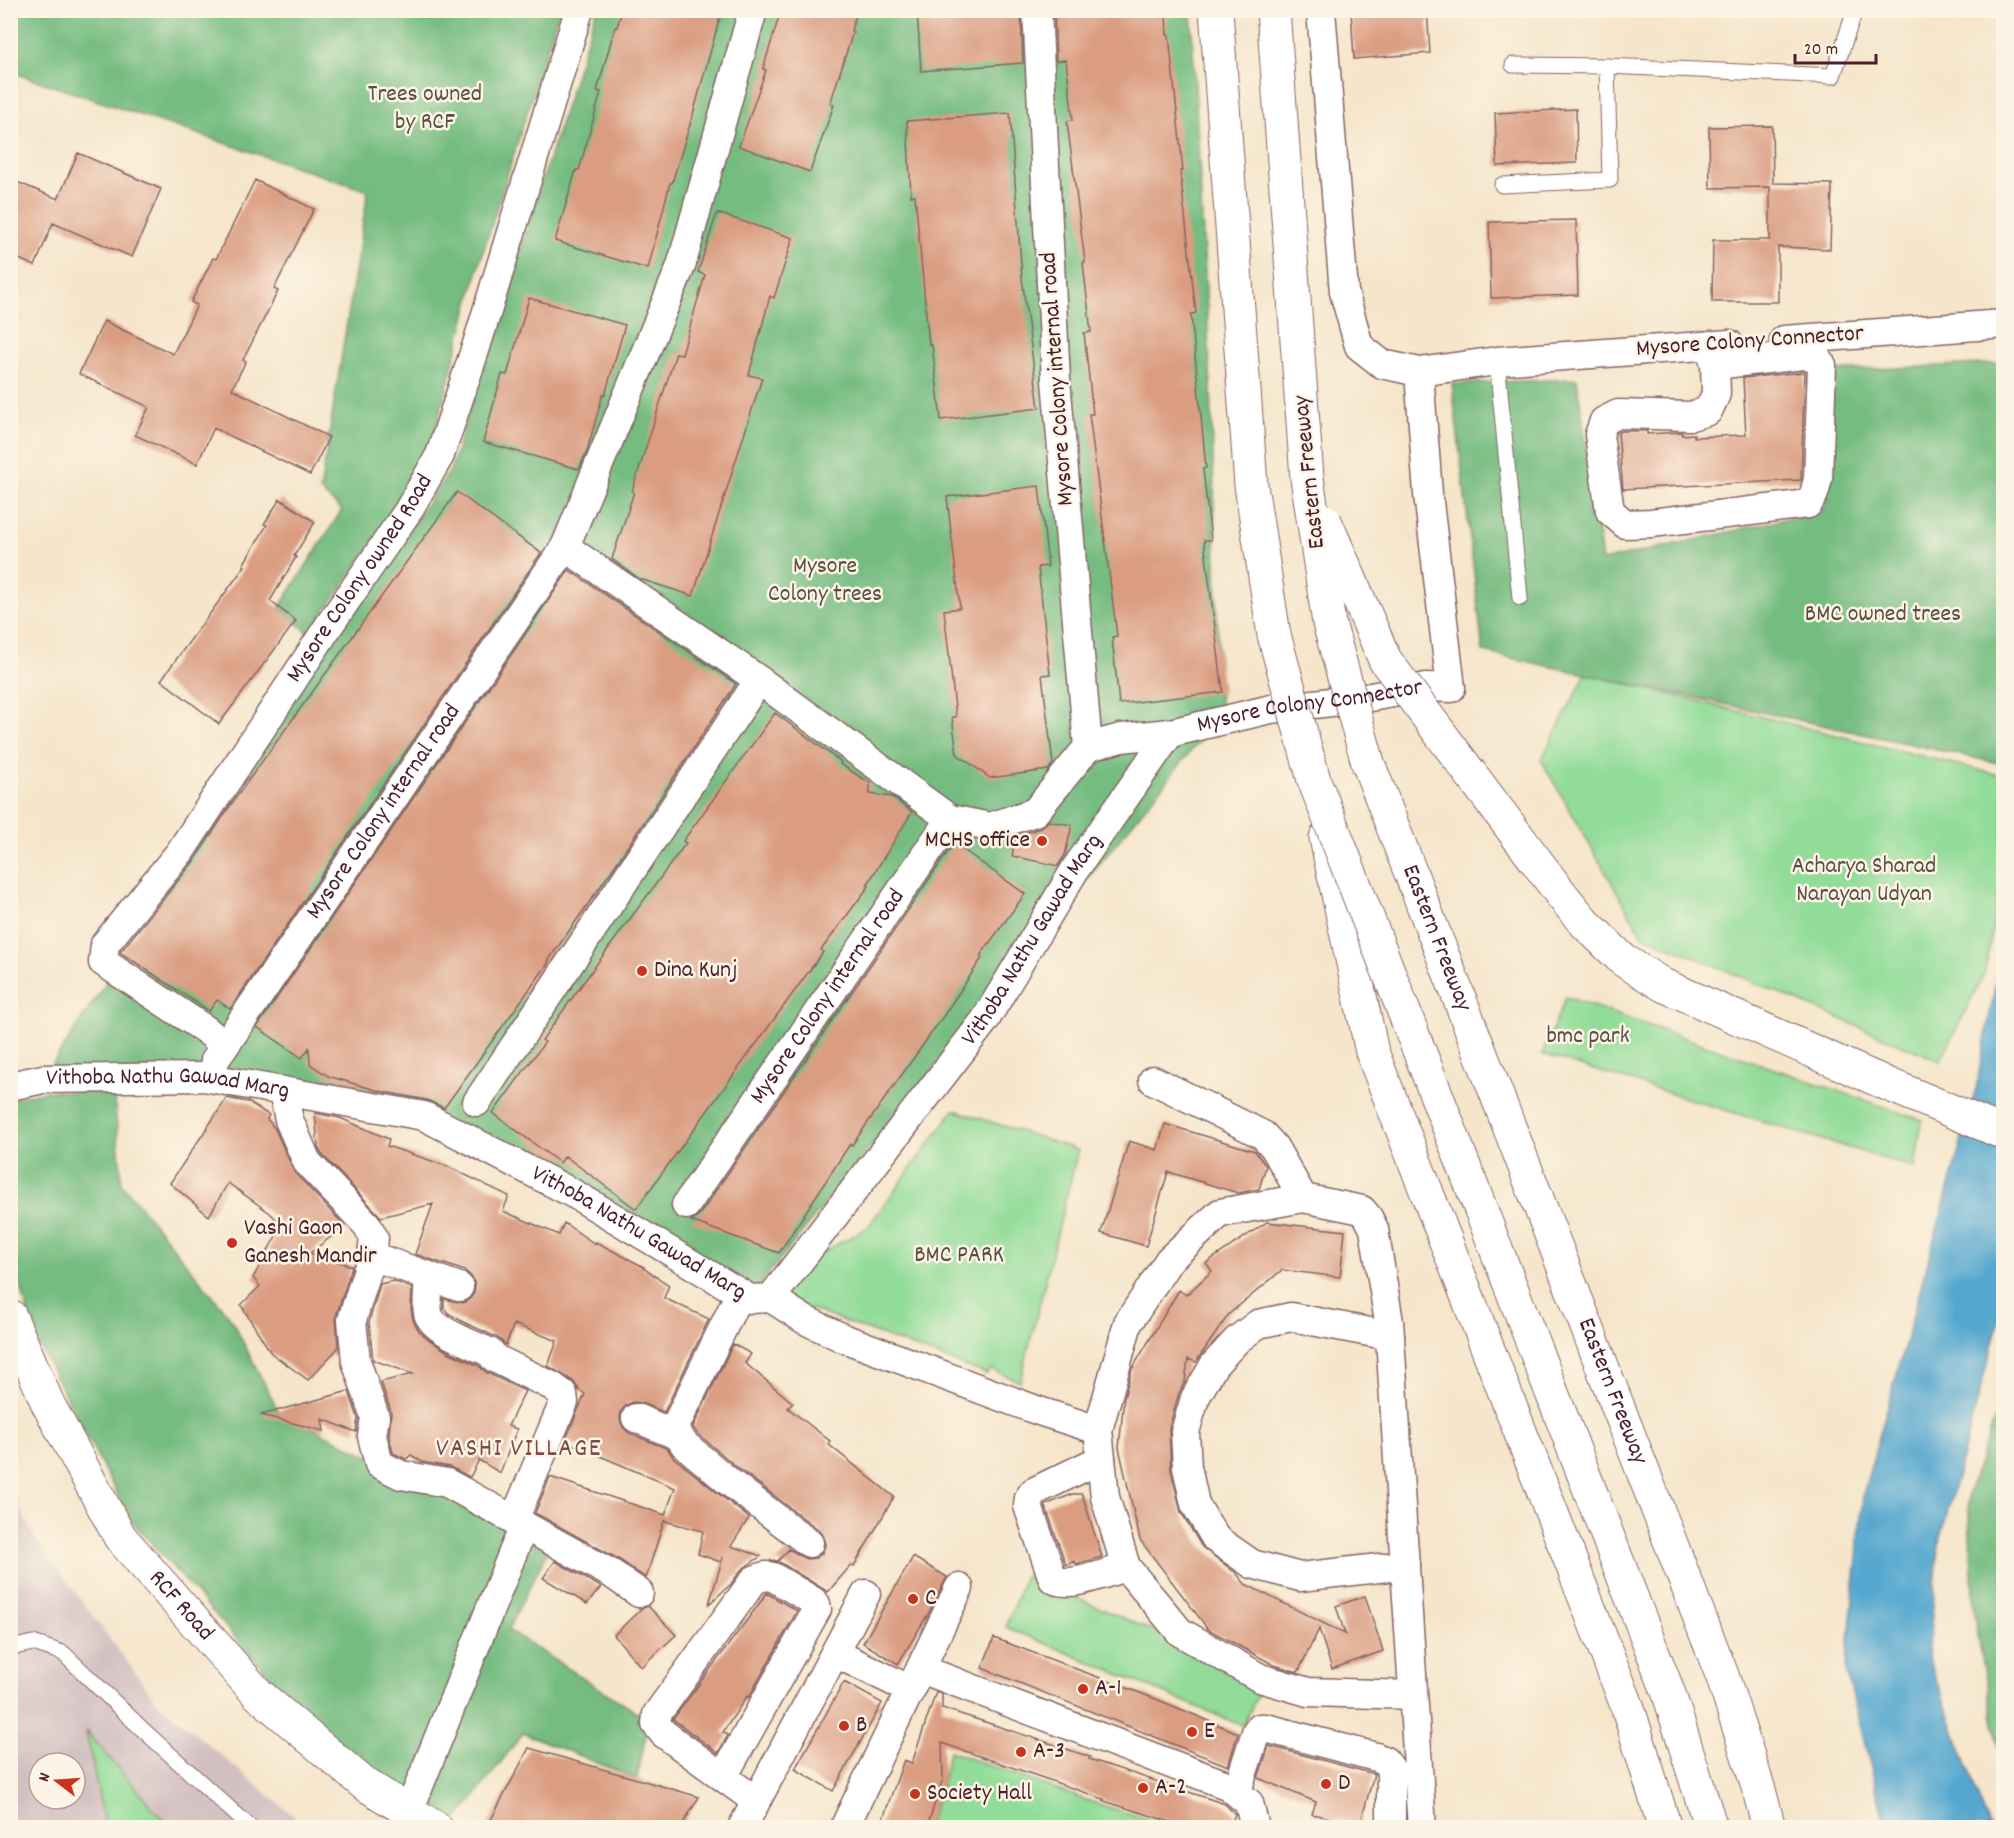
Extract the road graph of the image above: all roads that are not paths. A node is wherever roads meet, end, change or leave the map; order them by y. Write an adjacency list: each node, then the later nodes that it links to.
1 (579, 10): 23 (street, Mysore Colony owned Road)
2 (753, 10): 16 (street, Mysore Colony internal road)
3 (1037, 10): 20 (street, Mysore Colony internal road)
4 (1216, 10): 21 (main road, bridge)
5 (1273, 10): 15 (main road, Eastern Freeway)
6 (1321, 10): 14 (street)
7 (1855, 10): 9 (lane)
8 (1513, 65): 9 (lane)
9 (1607, 66): 10 (lane)
10 (1502, 185)
11 (2004, 324): 12 (street, Mysore Colony Connector)
12 (1713, 355): 12 (street); 13 (street, Mysore Colony Connector)
13 (1497, 361): 14 (street, Mysore Colony Connector); 17 (lane)
14 (1419, 372): 19 (street, Mysore Colony Connector)
15 (1307, 478): 29 (main road, bridge); 66 (main road, Eastern Freeway, bridge)
16 (565, 547): 18 (street); 23 (street, Mysore Colony internal road)
17 (1520, 598)
18 (759, 680): 22 (street); 28 (street)
19 (1170, 733): 20 (street); 36 (street, Vithoba Nathu Gawad Marg)
20 (1088, 747): 22 (street)
21 (1314, 780): 64 (main road, bridge); 65 (main road, bridge)
22 (950, 819): 31 (street, Mysore Colony internal road)
23 (225, 1045): 24 (street, Mysore Colony internal road)
24 (204, 1077): 26 (street, Vithoba Nathu Gawad Marg); 27 (street, Vithoba Nathu Gawad Marg)
25 (1154, 1080): 30 (street)
26 (10, 1086)
27 (283, 1091): 32 (street); 35 (street, Vithoba Nathu Gawad Marg)
28 (477, 1102)
29 (2004, 1133)
30 (1304, 1198): 38 (street); 40 (street)
31 (686, 1205)
32 (372, 1256): 33 (street); 43 (street)
33 (427, 1275): 34 (street); 43 (street)
34 (459, 1287)
35 (741, 1293): 36 (street, Vithoba Nathu Gawad Marg); 41 (street)
36 (771, 1298): 40 (street)
37 (10, 1316): 57 (main road, RCF Road)
38 (1390, 1336): 45 (street); 45 (street)
39 (636, 1418): 41 (street)
40 (1098, 1430): 42 (street)
41 (672, 1433): 44 (street)
42 (1101, 1459): 46 (street); 46 (street)
43 (519, 1522): 48 (street); 57 (street)
44 (809, 1543)
45 (1405, 1565): 53 (street)
46 (1126, 1567): 53 (street)
47 (959, 1588): 52 (street)
48 (639, 1593)
49 (866, 1594): 51 (street)
50 (10, 1648): 59 (lane)
51 (835, 1653): 52 (street); 56 (street)
52 (916, 1680): 55 (street); 58 (street)
53 (1413, 1695): 63 (street)
54 (723, 1777): 54 (street); 56 (street)
55 (1237, 1791): 61 (street); 62 (street)
56 (756, 1801): 60 (street)
57 (422, 1819)
58 (846, 1824)
59 (251, 1827)
60 (742, 1827)
61 (1255, 1827)
62 (1391, 1827)
63 (1422, 1827)
64 (1665, 1827)
65 (1711, 1827)
66 (1769, 1827)

